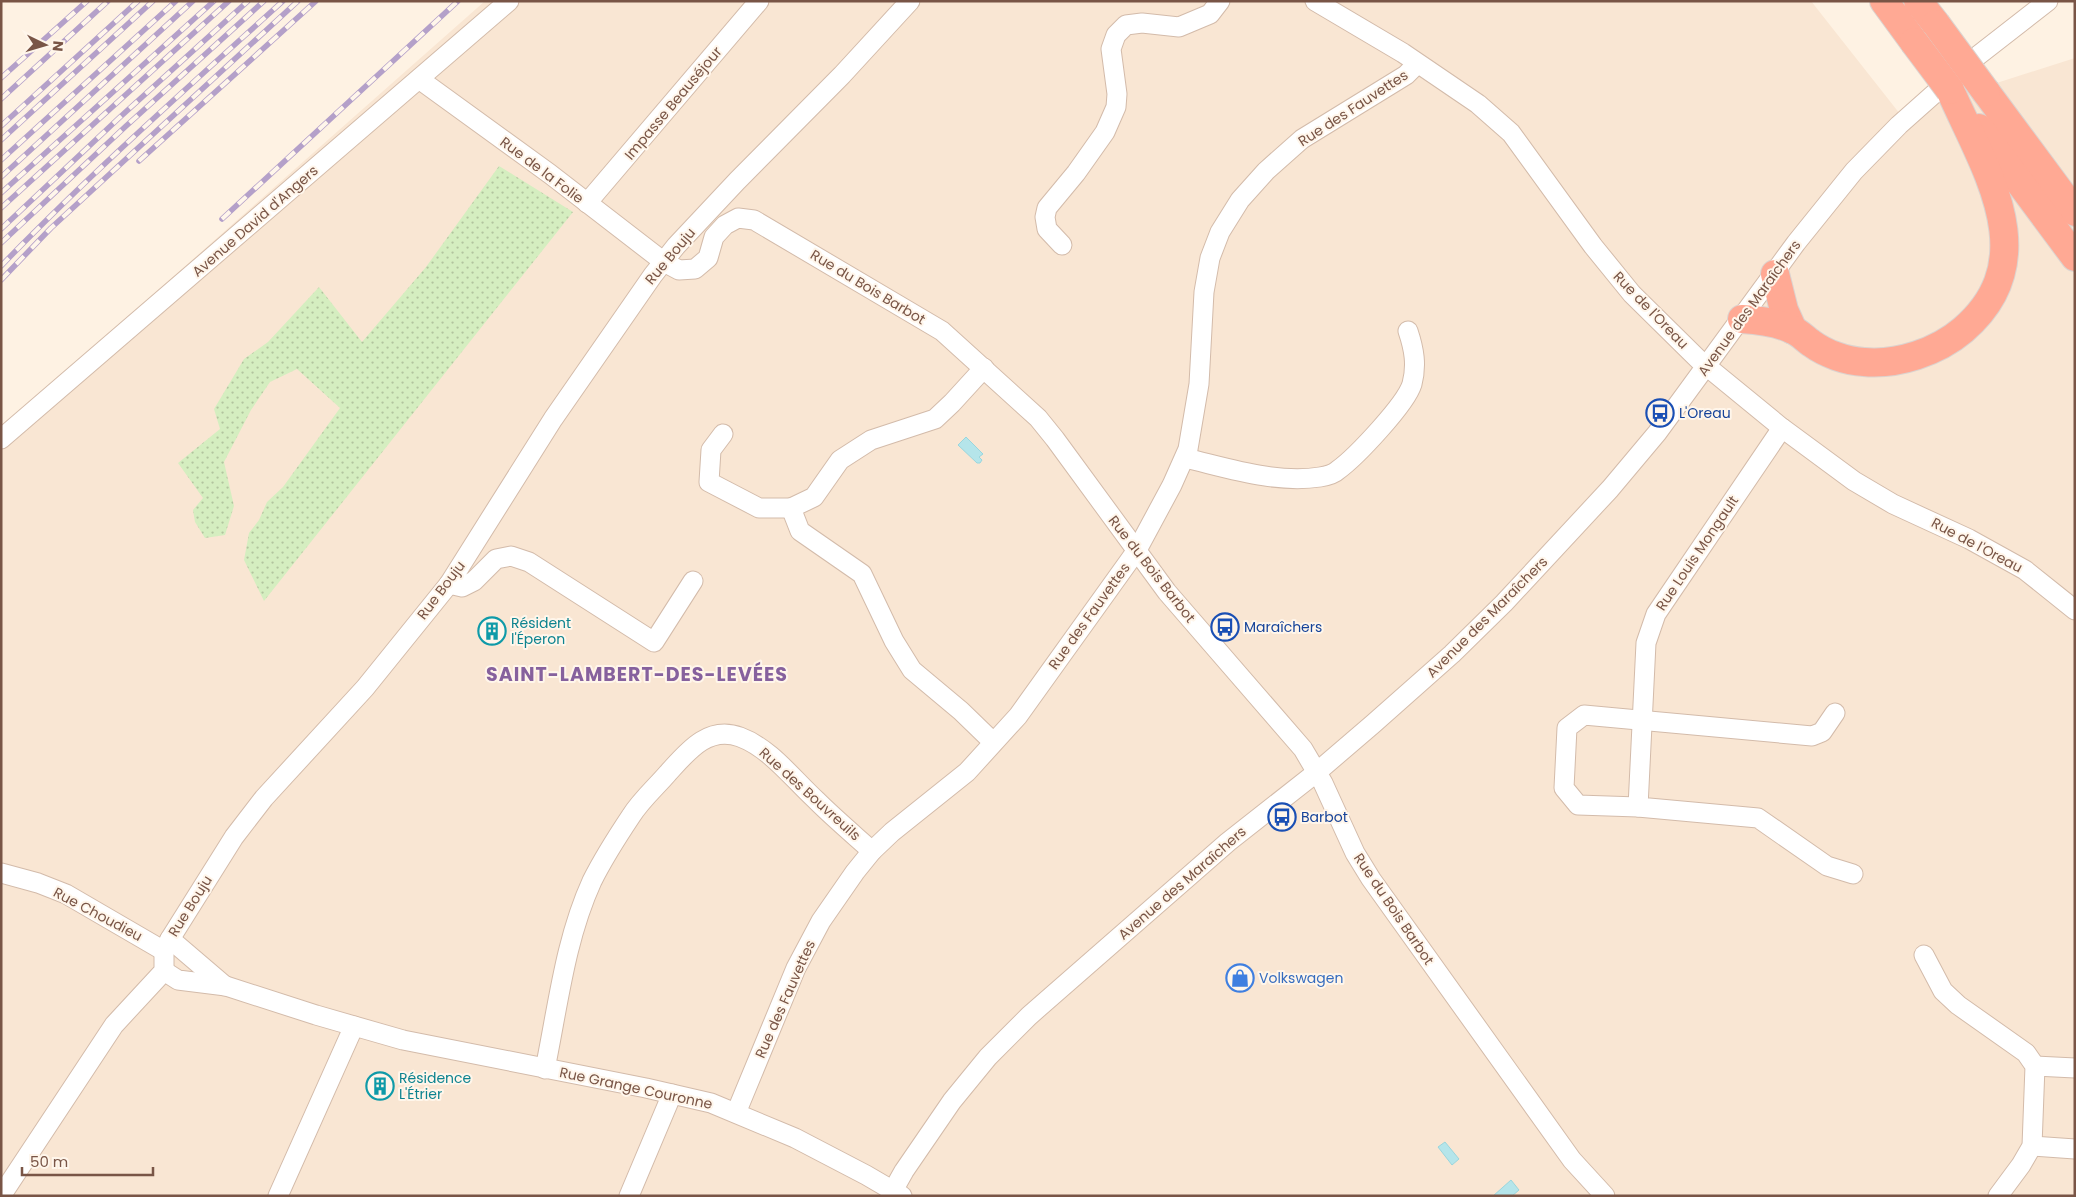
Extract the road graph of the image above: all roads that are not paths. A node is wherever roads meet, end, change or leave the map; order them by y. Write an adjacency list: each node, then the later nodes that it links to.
1 (509, 1): 10 (street, Avenue David d'Angers)
2 (759, 1): 12 (street, Impasse Beauséjour)
3 (910, 1): 16 (street, Rue Bouju)
4 (1220, 1): 14 (street)
5 (1315, 1): 9 (street, Rue de l'Oreau)
6 (1884, 1): 11 (highway, bridge)
7 (1918, 1): 13 (highway, bridge)
8 (2048, 1): 17 (street, Avenue des Maraîchers)
9 (1417, 64): 21 (street, Rue de l'Oreau); 26 (street, Rue des Fauvettes)
10 (419, 79): 12 (street, Rue de la Folie); 25 (street, Avenue David d'Angers)
11 (1958, 104): 15 (highway); 19 (highway)
12 (587, 204): 16 (street, Rue de la Folie)
13 (2075, 212)
14 (1062, 245)
15 (2075, 257)
16 (664, 262): 22 (street, Rue du Bois Barbot); 30 (street, Rue Bouju)
17 (1775, 274): 18 (street, Avenue des Maraîchers); 19 (highway)
18 (1742, 319): 19 (highway); 21 (street, Avenue des Maraîchers)
19 (1794, 330)
20 (1408, 331): 26 (street)
21 (1706, 366): 23 (street, Rue de l'Oreau); 35 (street, Avenue des Maraîchers)
22 (984, 368): 27 (street); 28 (street, Rue du Bois Barbot)
23 (1782, 428): 31 (street, Rue de l'Oreau); 33 (street, Rue Louis Mongault)
24 (723, 434): 27 (street)
25 (1, 439)
26 (1185, 458): 28 (street, Rue des Fauvettes)
27 (791, 508): 34 (street)
28 (1137, 550): 34 (street, Rue des Fauvettes); 35 (street, Rue du Bois Barbot)
29 (693, 581): 30 (street)
30 (449, 584): 40 (street, Rue Bouju)
31 (2075, 610)
32 (1835, 713): 33 (street)
33 (1642, 720): 36 (street, Rue Louis Mongault); 36 (street)
34 (993, 742): 37 (street, Rue des Fauvettes)
35 (1317, 772): 52 (street, Avenue des Maraîchers); 56 (street, Rue du Bois Barbot)
36 (1638, 807): 39 (street)
37 (872, 851): 47 (street, Rue des Bouvreuils); 49 (street, Rue des Fauvettes)
38 (1, 873): 40 (street, Rue Choudieu)
39 (1853, 874)
40 (167, 945): 42 (street, Rue Bouju); 43 (street, Rue Grange Couronne)
41 (1924, 954): 45 (street)
42 (164, 971): 43 (street, Rue Grange Couronne); 53 (street)
43 (226, 986): 44 (street, Rue Grange Couronne)
44 (354, 1026): 47 (street, Rue Grange Couronne); 54 (street)
45 (2035, 1066): 46 (street); 50 (street)
46 (2075, 1068)
47 (545, 1069): 48 (street, Rue Grange Couronne)
48 (672, 1094): 49 (street, Rue Grange Couronne); 55 (street)
49 (736, 1113): 52 (street, Rue Grange Couronne)
50 (2032, 1146): 51 (street); 57 (street)
51 (2075, 1149)
52 (895, 1194)
53 (1, 1196)
54 (278, 1196)
55 (629, 1196)
56 (1606, 1196)
57 (1998, 1196)

